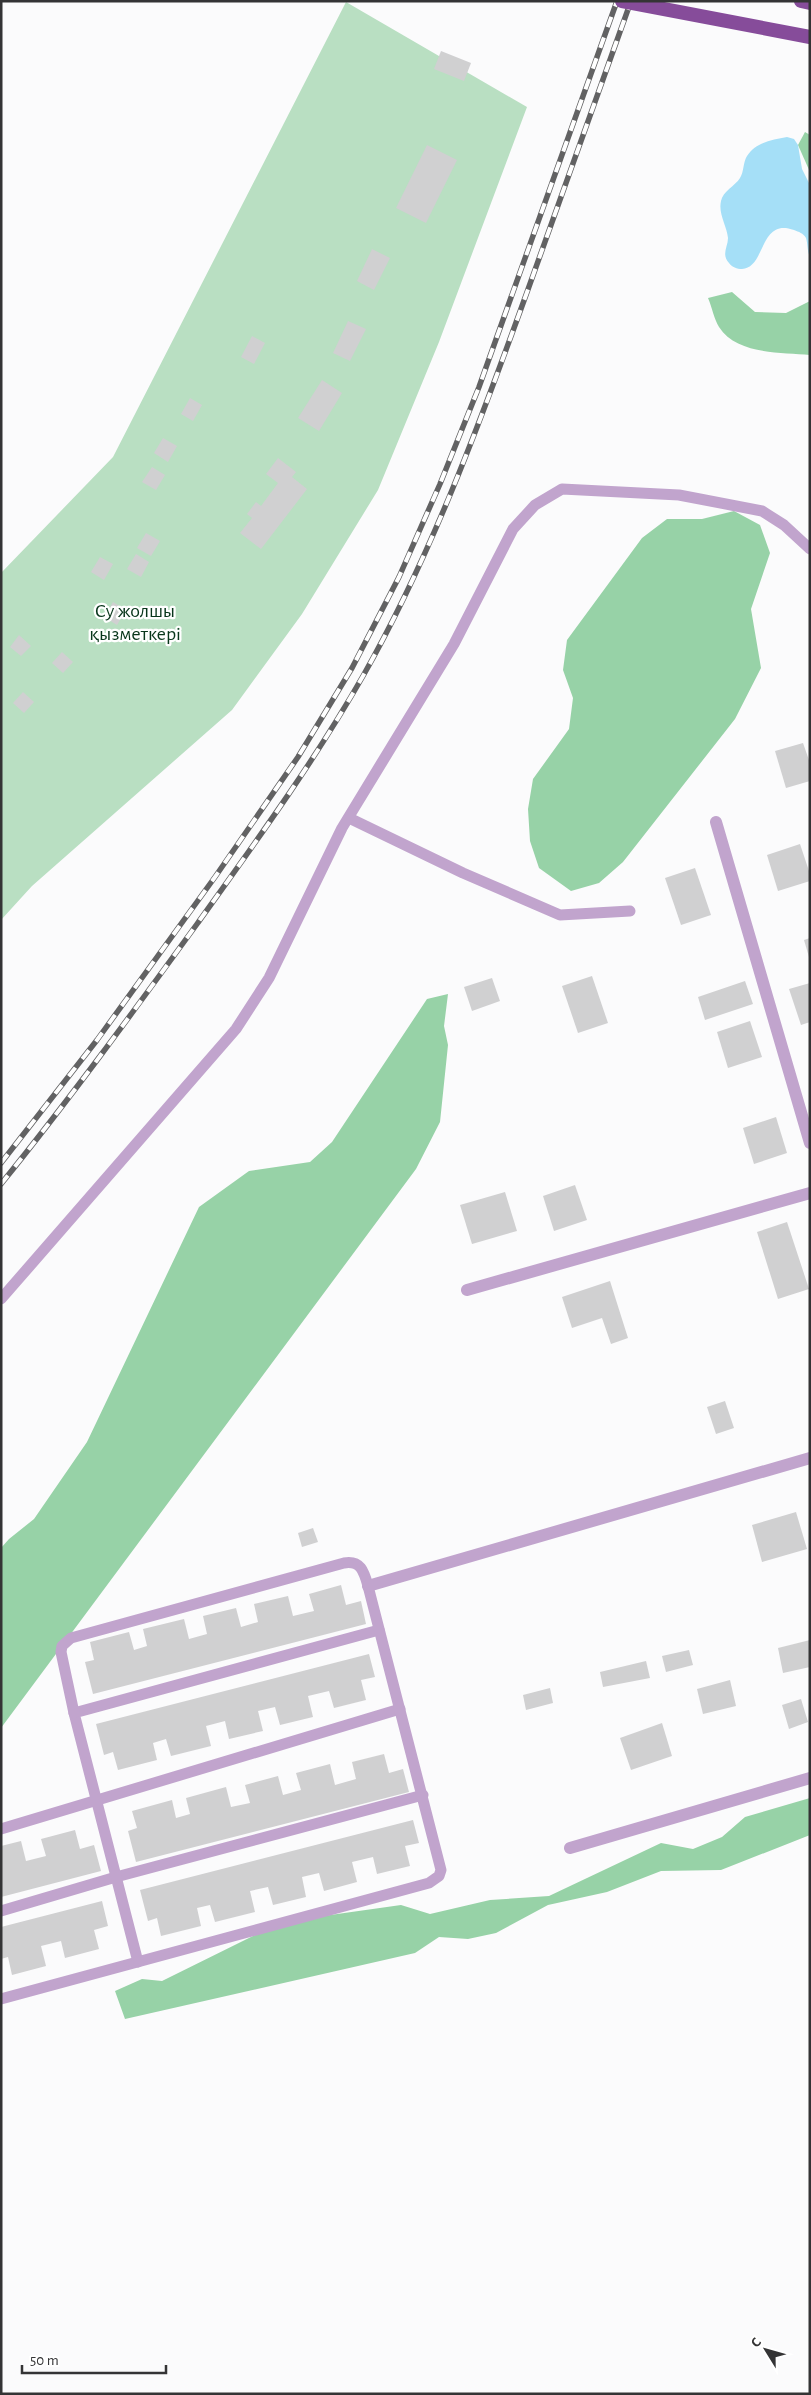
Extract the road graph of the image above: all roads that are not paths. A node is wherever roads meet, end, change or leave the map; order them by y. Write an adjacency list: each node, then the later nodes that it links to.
1 (622, 1): 4 (highway, bridge)
2 (801, 1): 3 (highway)
3 (810, 3)
4 (810, 37)
5 (810, 550): 6 (lane)
6 (349, 818): 8 (lane); 12 (lane)
7 (716, 822): 9 (street)
8 (630, 911)
9 (810, 1142)
10 (810, 1193): 11 (street)
11 (468, 1290)
12 (1, 1298)
13 (810, 1458): 14 (street)
14 (368, 1586): 15 (lane); 17 (lane)
15 (379, 1630): 16 (lane); 17 (lane)
16 (400, 1709): 19 (lane); 20 (lane)
17 (74, 1712): 20 (lane)
18 (810, 1778): 22 (street)
19 (423, 1795): 23 (lane); 25 (lane)
20 (97, 1800): 21 (lane); 23 (lane)
21 (1, 1829)
22 (570, 1848)
23 (116, 1877): 24 (lane); 25 (lane)
24 (1, 1911)
25 (138, 1962): 26 (lane)
26 (1, 1999)

